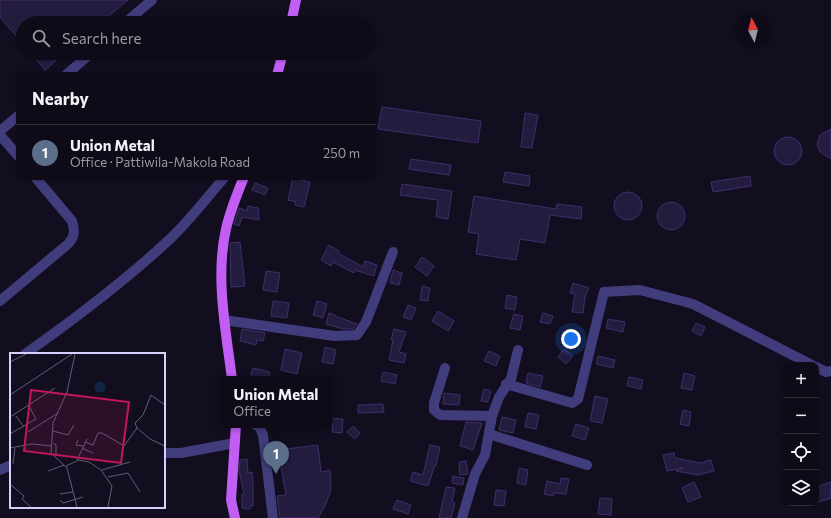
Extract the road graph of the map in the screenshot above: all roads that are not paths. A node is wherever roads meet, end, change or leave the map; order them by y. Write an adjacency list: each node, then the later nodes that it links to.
1 (152, 0): 3 (street)
2 (296, 0): 4 (main road)
3 (134, 16)
4 (293, 16)
5 (83, 60): 7 (street)
6 (281, 60): 8 (main road)
7 (69, 72)
8 (278, 72)
9 (16, 118): 10 (street)
10 (0, 131)
11 (0, 135): 12 (street)
12 (16, 154)
13 (38, 180): 17 (street)
14 (222, 180): 20 (street)
15 (243, 180): 18 (main road)
16 (393, 252): 18 (street)
17 (0, 301)
18 (224, 320): 25 (main road)
19 (518, 350): 26 (street)
20 (26, 353)
21 (806, 362): 26 (street)
22 (445, 368): 27 (street)
23 (819, 368): 24 (street)
24 (831, 371)
25 (232, 376)
26 (506, 384): 27 (street)
27 (492, 416): 30 (street)
28 (236, 428): 31 (main road)
29 (260, 428): 37 (street)
30 (489, 434): 33 (street); 38 (street)
31 (235, 444): 32 (street); 36 (main road)
32 (165, 453)
33 (587, 465)
34 (10, 466): 35 (street)
35 (0, 470)
36 (235, 518)
37 (273, 518)
38 (462, 518)

